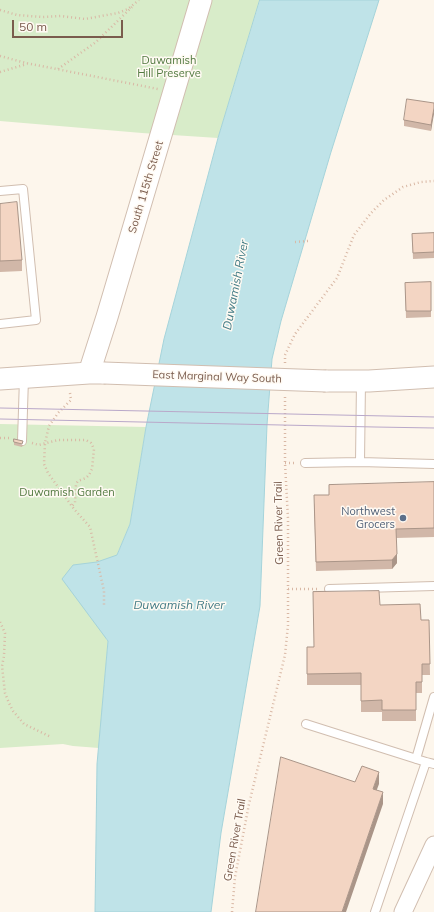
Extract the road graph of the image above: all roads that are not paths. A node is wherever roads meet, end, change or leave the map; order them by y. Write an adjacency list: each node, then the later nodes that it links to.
1 (201, 0): 4 (street, South 115th Street)
2 (0, 191): 3 (lane)
3 (0, 324)
4 (97, 373): 5 (street, East Marginal Way South); 8 (street, East Marginal Way South, bridge)
5 (24, 377): 7 (street, East Marginal Way South); 9 (lane)
6 (434, 377): 8 (street, East Marginal Way South)
7 (0, 379)
8 (361, 381): 10 (lane)
9 (22, 441)
10 (360, 462): 11 (lane); 12 (lane)
11 (305, 463)
12 (434, 464)
13 (434, 586): 14 (lane)
14 (329, 589)
15 (434, 697): 17 (lane)
16 (306, 724): 17 (lane)
17 (416, 759): 18 (lane)
18 (430, 763): 20 (lane)
19 (434, 846): 21 (street)
20 (375, 912)
21 (403, 912)

